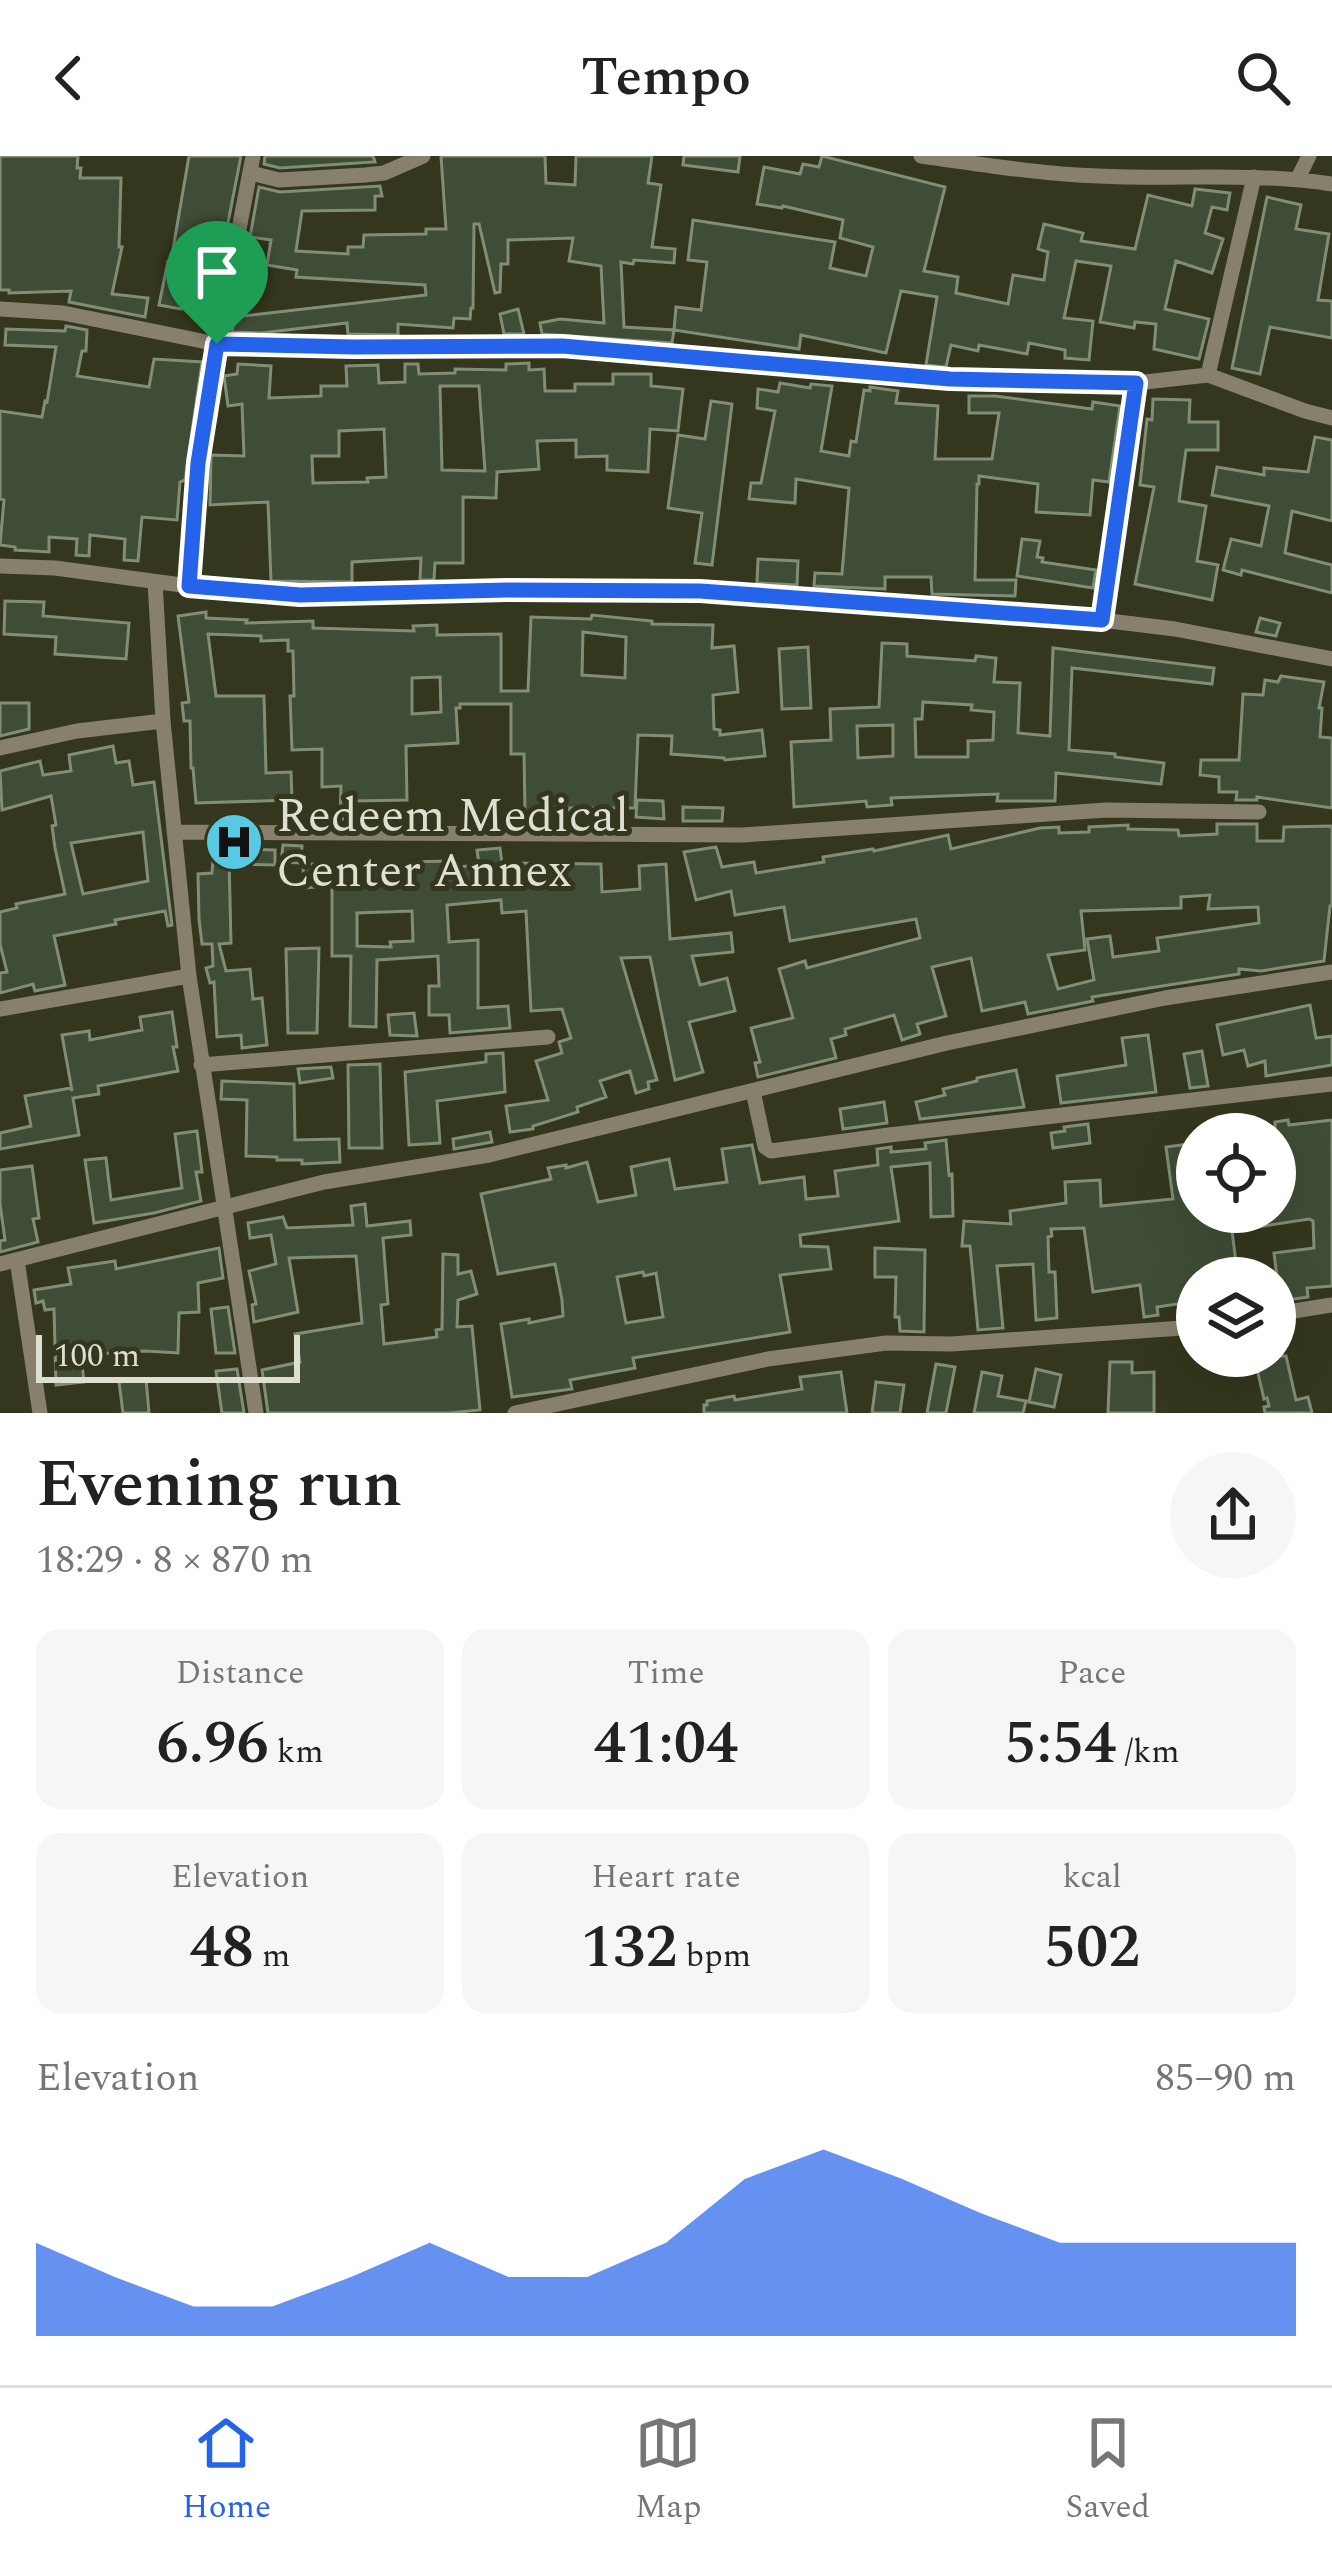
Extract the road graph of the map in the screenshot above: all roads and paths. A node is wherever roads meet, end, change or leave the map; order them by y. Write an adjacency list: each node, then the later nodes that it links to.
1 (423, 156): 3 (street)
2 (921, 156): 5 (street)
3 (252, 165): 8 (street)
4 (1304, 168): 5 (street); 6 (street)
5 (1254, 177): 9 (street)
6 (1332, 184)
7 (0, 309): 8 (street)
8 (217, 344): 10 (street); 14 (street)
9 (1208, 376): 10 (street); 11 (street)
10 (1136, 383): 15 (street)
11 (1332, 418)
12 (0, 566): 13 (street)
13 (155, 582): 14 (street); 17 (street)
14 (189, 586): 15 (street)
15 (1102, 620): 16 (street)
16 (1332, 659)
17 (163, 721): 18 (street); 20 (street)
18 (0, 748)
19 (1259, 812): 20 (street)
20 (174, 832): 22 (street)
21 (1332, 972): 27 (street)
22 (189, 976): 23 (street); 25 (street)
23 (0, 1009)
24 (548, 1036): 25 (street)
25 (201, 1065): 28 (street)
26 (1332, 1084): 27 (street)
27 (753, 1091): 28 (street)
28 (224, 1206): 29 (street); 34 (street)
29 (8, 1262): 33 (street)
30 (1332, 1304): 31 (street)
31 (1296, 1310)
32 (1176, 1328): 35 (street)
33 (40, 1413)
34 (256, 1413)
35 (515, 1413)

